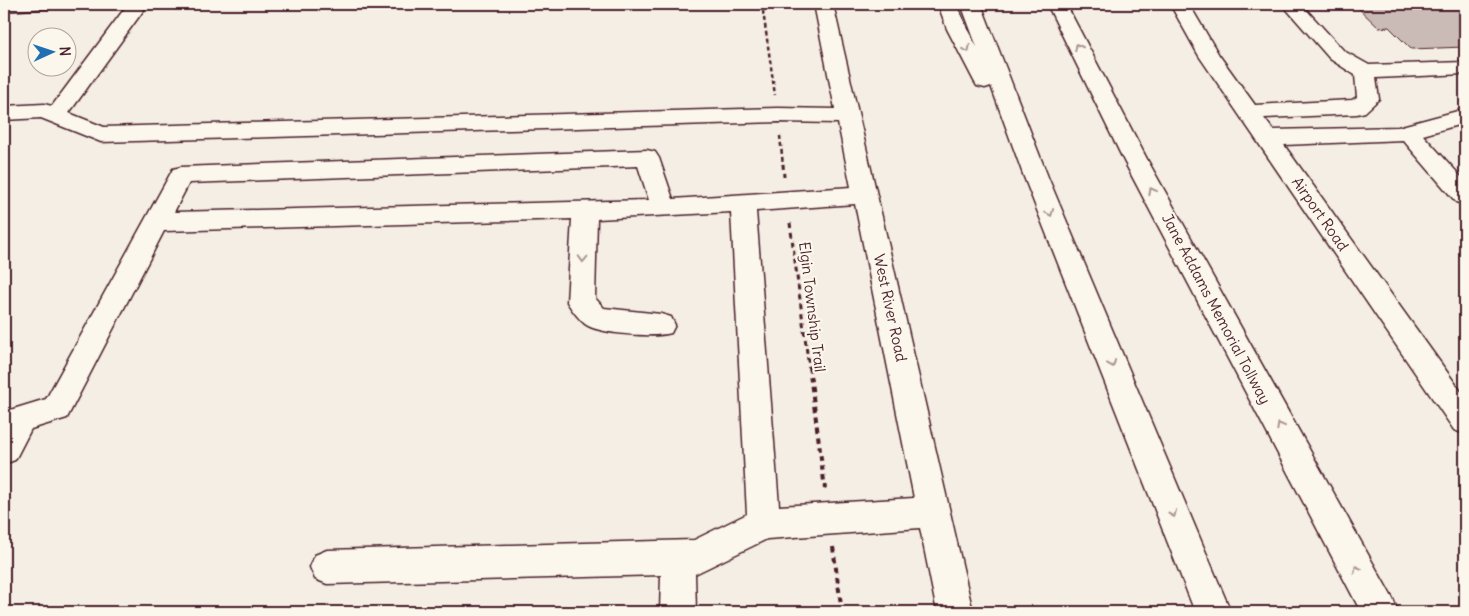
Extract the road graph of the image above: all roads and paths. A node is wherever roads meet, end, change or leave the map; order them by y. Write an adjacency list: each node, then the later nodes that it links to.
1 (42, 4): 10 (main road)
2 (138, 4): 16 (main road)
3 (762, 4): 15 (path, Elgin Township Trail)
4 (824, 4): 17 (main road, West River Road)
5 (948, 4): 21 (main road, one-way to 21)
6 (972, 4): 21 (main road)
7 (1056, 4): 41 (main road, Jane Addams Memorial Tollway, one-way to 7)
8 (1180, 4): 13 (main road, Airport Road)
9 (1292, 4): 12 (main road)
10 (4, 5)
11 (1465, 68): 12 (main road)
12 (1365, 72): 13 (main road)
13 (1249, 112): 20 (main road, Airport Road)
14 (4, 113): 16 (main road)
15 (778, 115): 16 (main road); 17 (main road); 24 (path, Elgin Township Trail)
16 (56, 116)
17 (848, 116): 22 (main road, West River Road)
18 (1464, 118): 19 (main road)
19 (1409, 133): 20 (main road); 23 (main road)
20 (1266, 138): 30 (main road, Airport Road)
21 (1036, 178): 40 (main road, one-way to 40)
22 (865, 195): 24 (main road); 32 (main road, West River Road)
23 (1465, 196)
24 (787, 201): 25 (main road); 33 (path, Elgin Township Trail)
25 (742, 204): 26 (main road); 34 (main road)
26 (664, 208): 27 (main road); 28 (main road)
27 (585, 210): 28 (main road); 29 (main road, one-way to 29)
28 (156, 222): 31 (main road)
29 (661, 325)
30 (1465, 421)
31 (4, 450)
32 (933, 512): 33 (main road); 39 (main road, West River Road)
33 (828, 520): 34 (main road); 38 (path, Elgin Township Trail)
34 (764, 523): 35 (main road)
35 (678, 557): 36 (main road); 37 (main road)
36 (327, 567)
37 (678, 612)
38 (842, 612)
39 (955, 612)
40 (1214, 612)
41 (1380, 612)

